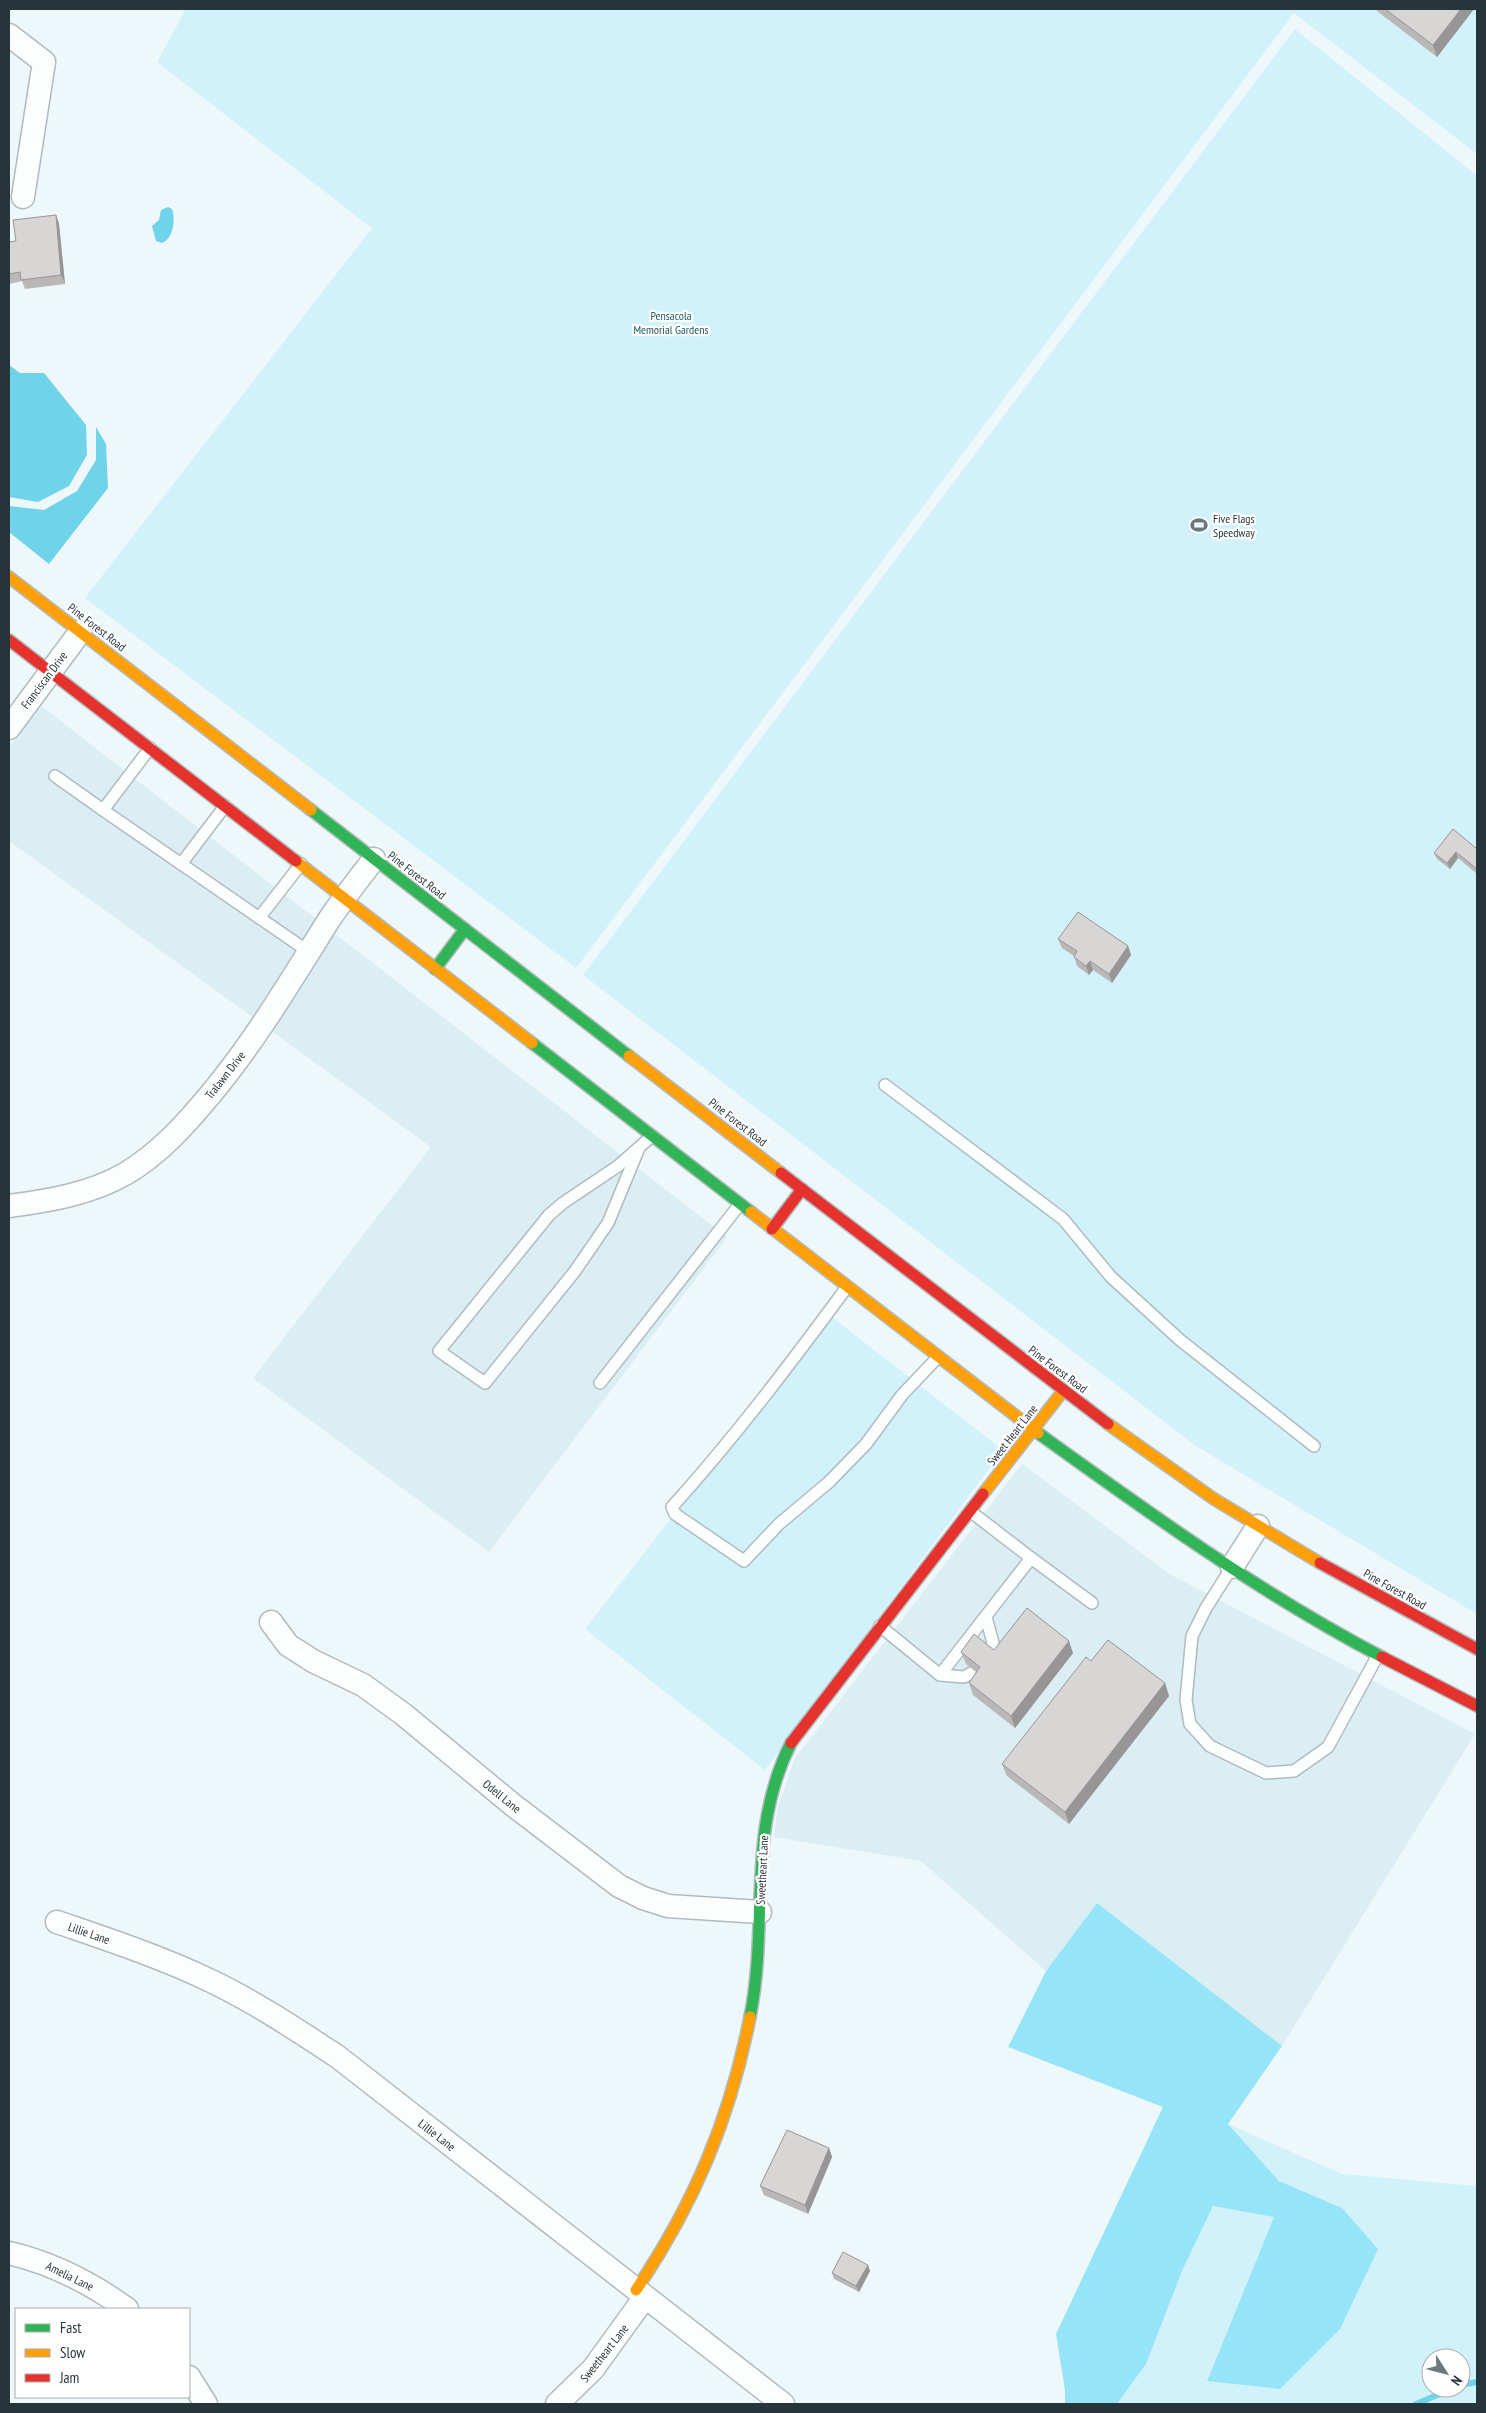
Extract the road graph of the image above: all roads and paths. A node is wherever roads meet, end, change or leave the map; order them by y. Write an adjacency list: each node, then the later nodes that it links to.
1 (9, 35): 2 (street)
2 (23, 197)
3 (9, 577): 4 (main road, Pine Forest Road)
4 (80, 632): 6 (street, Franciscan Drive); 12 (main road, Pine Forest Road)
5 (9, 640): 6 (main road)
6 (50, 672): 7 (street, Franciscan Drive); 8 (main road)
7 (9, 728)
8 (150, 748): 10 (main road); 11 (lane)
9 (56, 776): 11 (lane)
10 (225, 806): 13 (lane); 14 (main road)
11 (103, 810): 13 (lane)
12 (374, 859): 15 (street, Tralawn Drive); 17 (main road, Pine Forest Road)
13 (180, 864): 16 (lane)
14 (301, 864): 15 (main road); 16 (lane)
15 (345, 898): 18 (street, Tralawn Drive); 19 (main road)
16 (259, 918): 18 (lane)
17 (465, 929): 19 (main road); 23 (main road, Pine Forest Road)
18 (309, 952): 25 (street, Tralawn Drive)
19 (435, 969): 21 (main road)
20 (885, 1085): 32 (lane)
21 (652, 1136): 22 (lane); 24 (main road)
22 (639, 1148): 22 (lane)
23 (802, 1189): 26 (main road); 30 (main road, Pine Forest Road)
24 (740, 1204): 26 (main road); 29 (lane)
25 (9, 1206)
26 (772, 1229): 27 (main road)
27 (847, 1287): 28 (main road); 28 (lane)
28 (938, 1356): 31 (main road)
29 (600, 1383)
30 (1063, 1391): 31 (main road, Sweet Heart Lane); 35 (main road, Pine Forest Road)
31 (1034, 1430): 33 (main road, Sweet Heart Lane); 37 (main road)
32 (1314, 1446)
33 (982, 1495): 34 (main road, Sweetheart Lane)
34 (970, 1510): 36 (lane); 41 (main road, Sweetheart Lane)
35 (1258, 1526): 37 (street); 42 (main road, Pine Forest Road)
36 (1031, 1558): 38 (lane); 39 (lane)
37 (1232, 1568): 44 (main road); 44 (lane)
38 (1092, 1603)
39 (986, 1617): 43 (lane); 46 (lane)
40 (271, 1622): 48 (street, Odell Lane)
41 (880, 1626): 46 (lane); 48 (main road, Sweetheart Lane)
42 (1477, 1649)
43 (989, 1654)
44 (1378, 1655): 47 (main road)
45 (975, 1671): 46 (lane)
46 (940, 1675)
47 (1477, 1706)
48 (760, 1912): 51 (main road, Sweetheart Lane)
49 (57, 1922): 51 (street, Lillie Lane)
50 (9, 2253): 52 (street, Amelia Lane)
51 (640, 2293): 55 (street, Sweetheart Lane); 56 (street, Lillie Lane)
52 (125, 2308)
53 (190, 2379): 54 (street)
54 (206, 2404)
55 (557, 2404)
56 (783, 2404)

